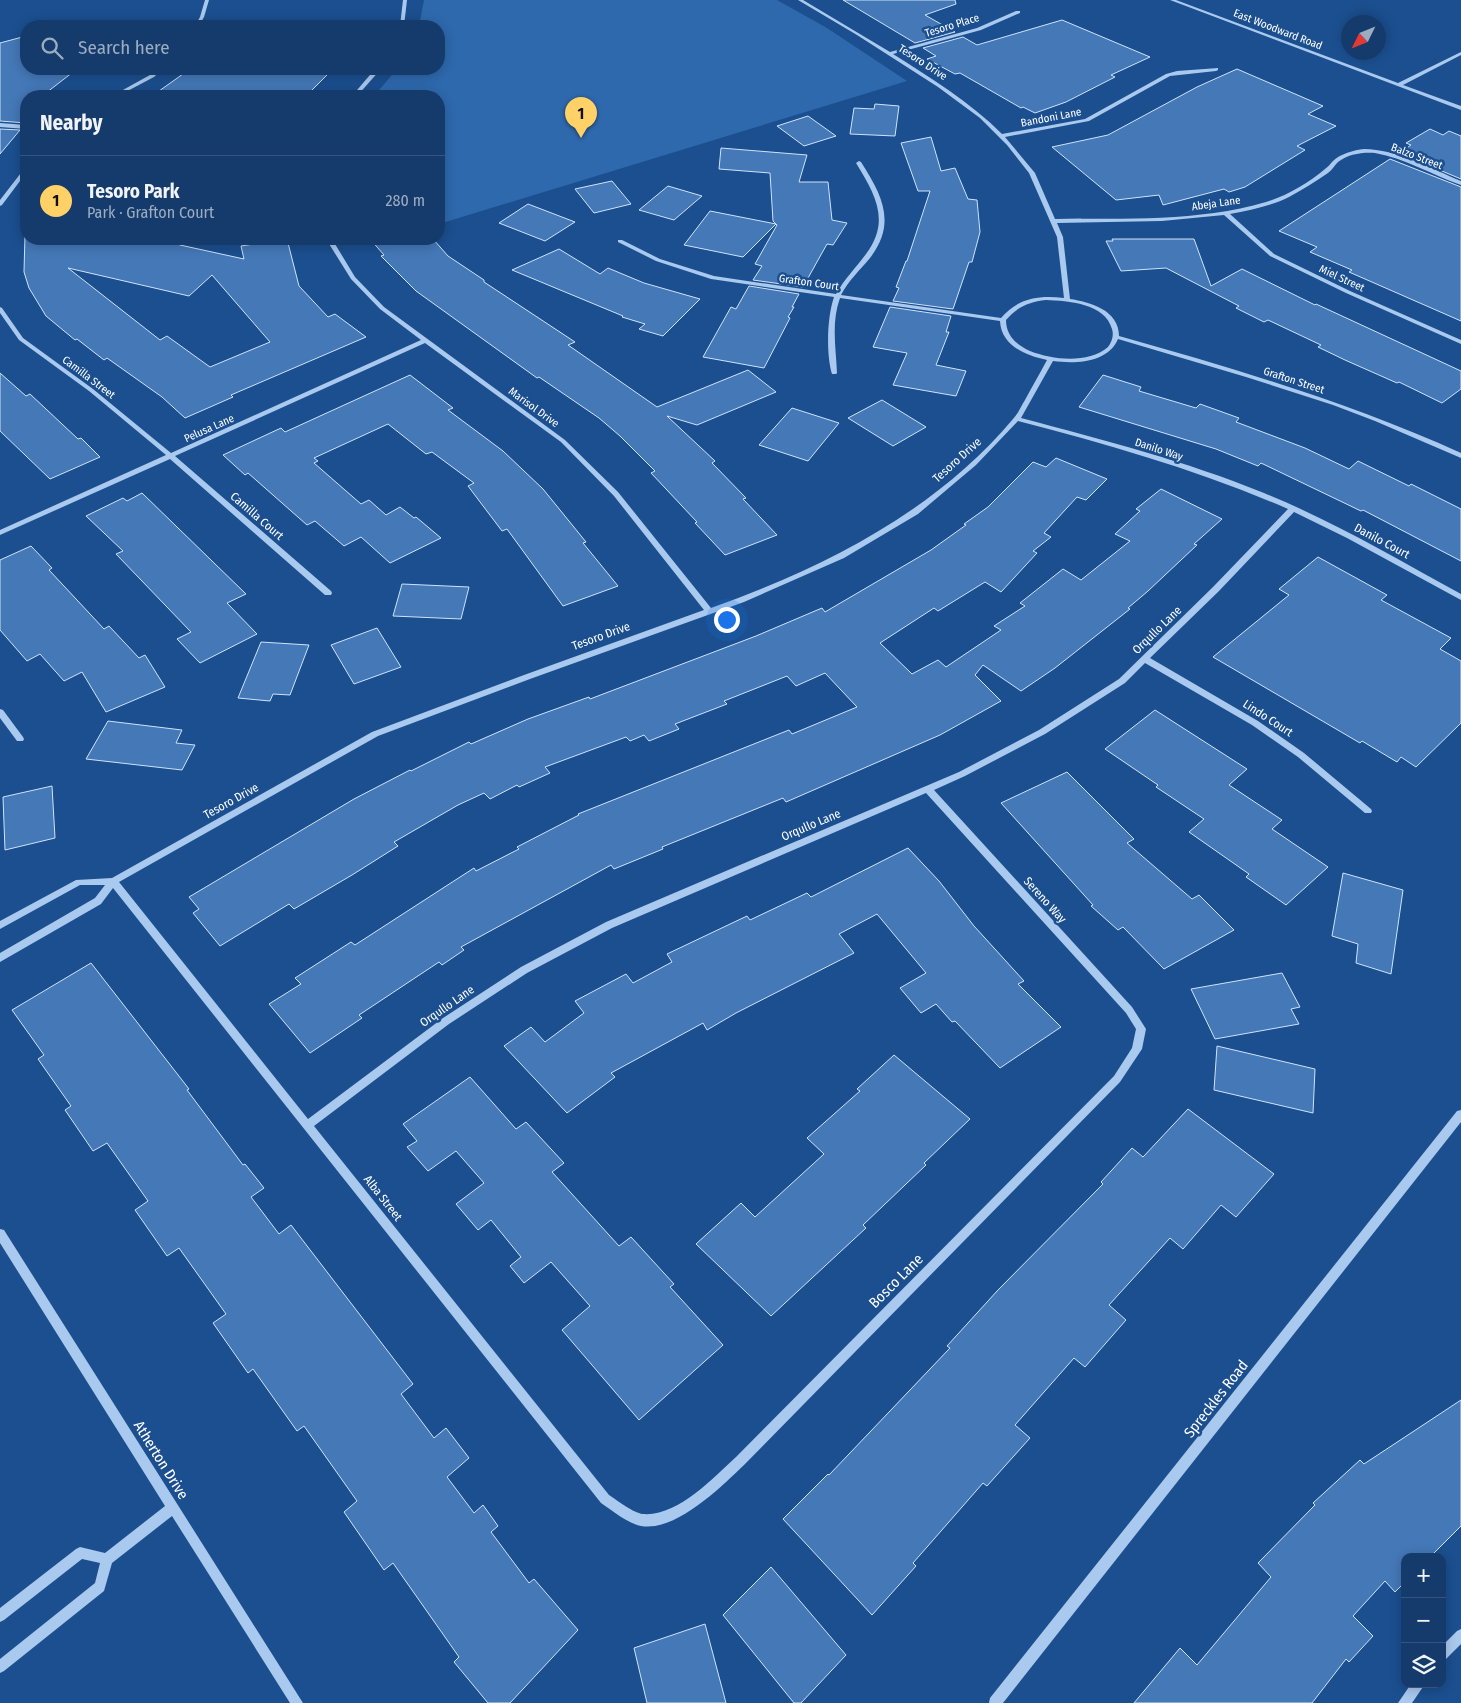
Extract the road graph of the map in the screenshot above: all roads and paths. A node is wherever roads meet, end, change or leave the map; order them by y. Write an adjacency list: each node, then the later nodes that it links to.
1 (207, 0): 6 (street)
2 (406, 0): 7 (street)
3 (800, 0): 10 (street, Tesoro Drive)
4 (1172, 0): 15 (street, East Woodward Road)
5 (1018, 12): 10 (street, Tesoro Place)
6 (200, 20)
7 (403, 20)
8 (1461, 48): 11 (street)
9 (1461, 53): 11 (street)
10 (890, 54): 21 (street, Tesoro Drive)
11 (1447, 58): 15 (street)
12 (1216, 69): 21 (street, Bandoni Lane)
13 (153, 75): 16 (street)
14 (373, 75): 17 (street)
15 (1398, 85): 18 (street, East Woodward Road)
16 (126, 90)
17 (359, 90)
18 (1461, 108)
19 (0, 125): 20 (street)
20 (20, 127)
21 (1001, 136): 28 (street, Tesoro Drive)
22 (1365, 151): 25 (street, Balzo Street); 27 (street, Abeja Lane)
23 (859, 162): 31 (street)
24 (20, 178): 26 (street)
25 (1461, 183)
26 (0, 204)
27 (1226, 213): 28 (street, Abeja Lane); 37 (street, Miel Street)
28 (1054, 221): 32 (street, Tesoro Drive)
29 (620, 241): 31 (street, Grafton Court)
30 (334, 245): 36 (street, Marisol Drive)
31 (837, 296): 34 (street, Grafton Court); 39 (street)
32 (1067, 299): 34 (street); 35 (street)
33 (0, 309): 41 (street, Camilla Street)
34 (1003, 320): 38 (street)
35 (1117, 337): 38 (street); 42 (street, Grafton Street)
36 (426, 340): 41 (street, Pelusa Lane); 47 (street, Marisol Drive)
37 (1461, 342)
38 (1051, 360): 40 (street, Tesoro Drive)
39 (834, 373)
40 (1017, 419): 43 (street, Danilo Way); 47 (street, Tesoro Drive)
41 (171, 456): 44 (street, Pelusa Lane); 45 (street, Camilla Court)
42 (1461, 456)
43 (1292, 509): 46 (street, Danilo Court); 48 (street, Orqullo Lane)
44 (0, 533)
45 (328, 593)
46 (1461, 597)
47 (709, 611): 53 (street, Tesoro Drive)
48 (1145, 659): 51 (street, Orqullo Lane); 52 (street, Lindo Court)
49 (0, 712): 50 (street)
50 (20, 739)
51 (928, 789): 56 (street, Sereno Way); 58 (street, Orqullo Lane)
52 (1368, 811)
53 (113, 881): 54 (street, Tesoro Drive); 55 (street, Tesoro Drive); 58 (street, Alba Street)
54 (0, 925)
55 (0, 958)
56 (1141, 1029): 61 (street, Bosco Lane)
57 (1461, 1114): 69 (street, Spreckles Road)
58 (309, 1124): 61 (street, Alba Street)
59 (0, 1234): 60 (street, Atherton Drive)
60 (172, 1507): 62 (street); 68 (street, Atherton Drive)
61 (641, 1520)
62 (106, 1559): 63 (street); 66 (street)
63 (0, 1616)
64 (1461, 1635): 65 (street)
65 (1446, 1651)
66 (0, 1667)
67 (1416, 1688): 70 (street)
68 (296, 1703)
69 (995, 1703)
70 (1404, 1703)

